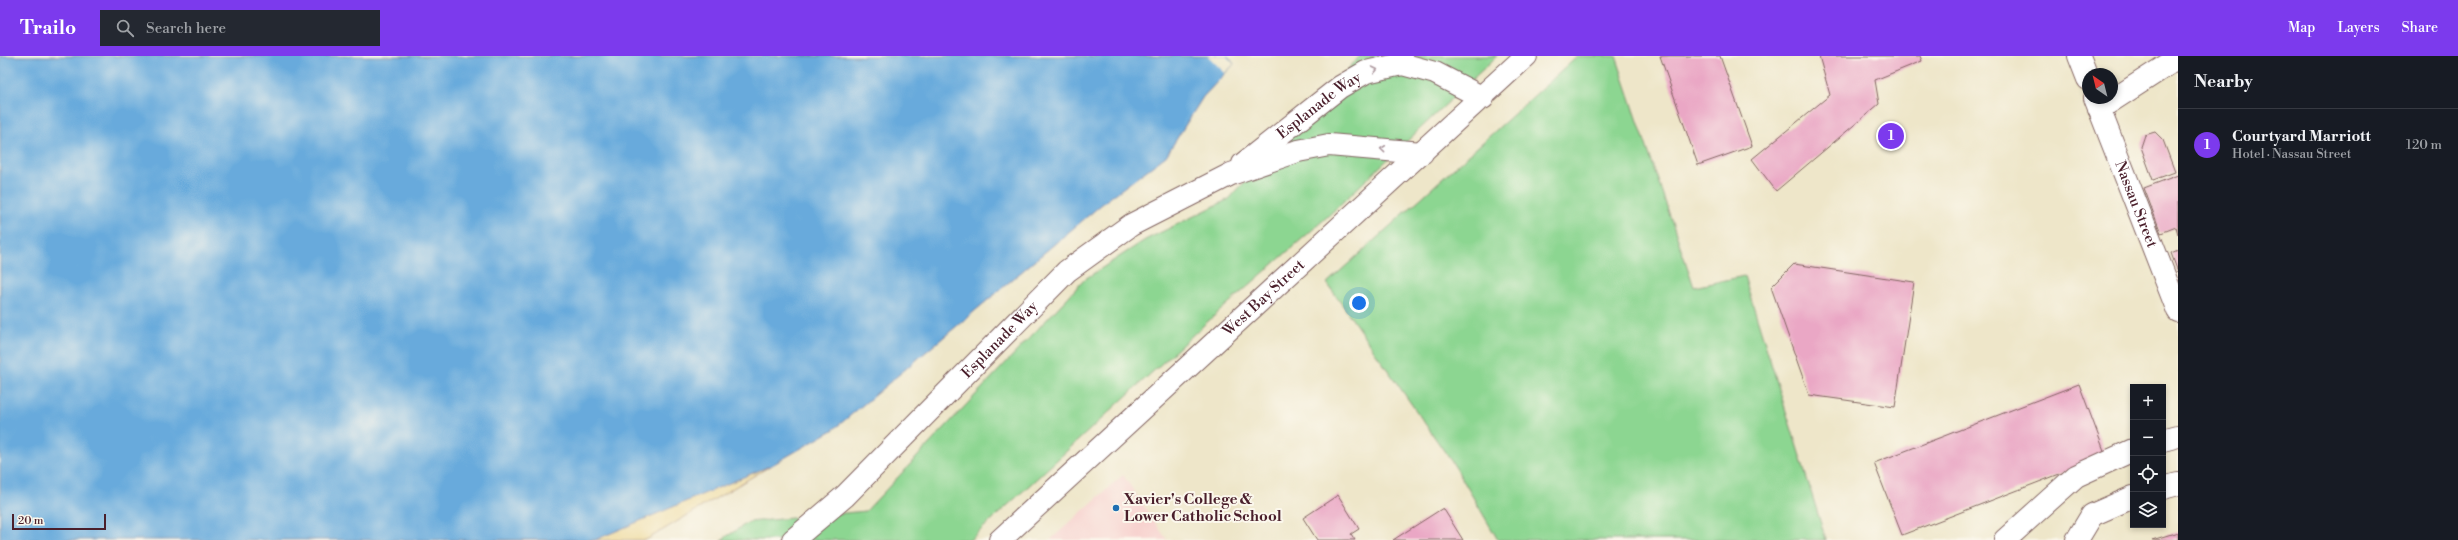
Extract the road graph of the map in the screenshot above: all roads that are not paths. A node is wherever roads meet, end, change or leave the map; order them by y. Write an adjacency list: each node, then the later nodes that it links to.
1 (1526, 56): 6 (main road, West Bay Street)
2 (2079, 56): 4 (main road)
3 (2178, 58): 5 (main road)
4 (2084, 68)
5 (2118, 91)
6 (1483, 98): 8 (main road, West Bay Street); 9 (main road, Esplanade Way, one-way to 6)
7 (2097, 104): 10 (main road, Nassau Street)
8 (1422, 153): 9 (main road, Esplanade Way, one-way to 9); 18 (main road, West Bay Street)
9 (1231, 174): 17 (main road, Esplanade Way)
10 (2178, 311)
11 (2178, 436): 12 (main road)
12 (2166, 439)
13 (2130, 451): 19 (main road)
14 (2178, 484): 15 (main road)
15 (2166, 487)
16 (2130, 499): 20 (main road)
17 (793, 540)
18 (1000, 540)
19 (2005, 540)
20 (2077, 540)

